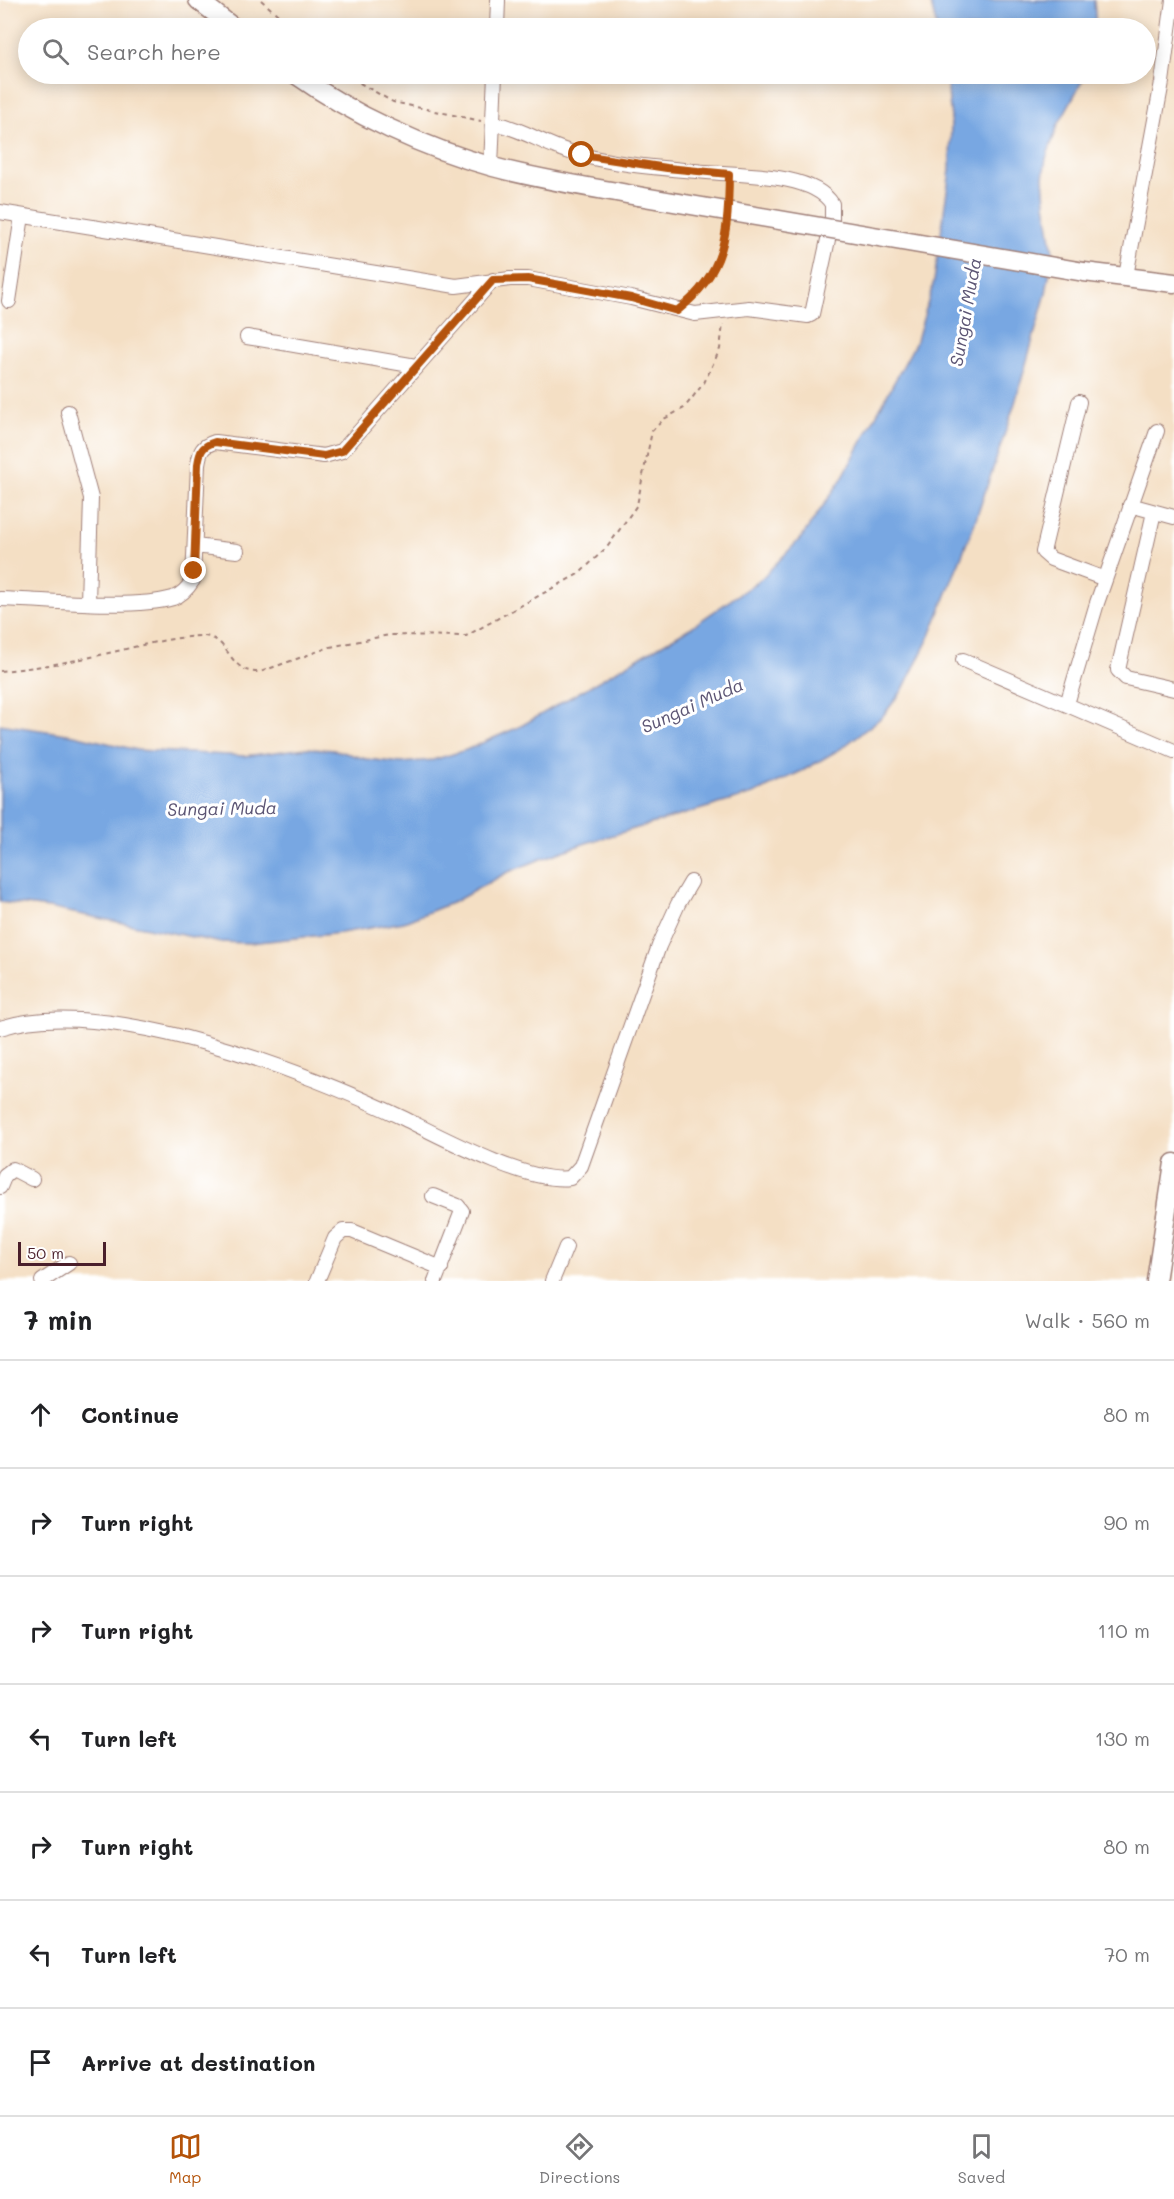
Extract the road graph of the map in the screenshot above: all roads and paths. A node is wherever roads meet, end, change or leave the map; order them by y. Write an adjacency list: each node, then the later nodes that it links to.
1 (198, 0): 5 (main road)
2 (261, 0): 6 (path)
3 (498, 0): 7 (street)
4 (1173, 0): 18 (street)
5 (221, 18)
6 (282, 18)
7 (497, 18)
8 (311, 84): 12 (main road)
9 (362, 84): 11 (path)
10 (495, 84): 11 (street)
11 (493, 123): 12 (street); 13 (street)
12 (491, 166): 18 (main road, bridge)
13 (729, 174): 14 (path); 23 (street)
14 (730, 202)
15 (0, 212): 16 (street)
16 (22, 216): 19 (street); 21 (street)
17 (729, 221): 22 (path)
18 (1126, 276): 20 (main road)
19 (493, 280): 22 (street); 25 (street)
20 (1174, 283)
21 (9, 301)
22 (677, 311): 23 (street)
23 (719, 312): 38 (path)
24 (248, 337): 25 (street)
25 (416, 366): 32 (street)
26 (1079, 402): 34 (street)
27 (68, 412): 36 (street)
28 (1157, 431): 29 (street)
29 (1130, 505): 30 (street); 34 (street)
30 (1154, 512): 31 (street); 39 (street)
31 (1174, 517)
32 (195, 546): 33 (street); 36 (street)
33 (237, 551)
34 (1105, 579): 40 (street)
35 (0, 599): 36 (street)
36 (88, 602)
37 (963, 660): 40 (street)
38 (0, 671)
39 (1174, 688)
40 (1068, 704): 41 (street)
41 (1174, 751)
42 (691, 882): 43 (street)
43 (0, 1028)
44 (1174, 1163): 54 (main road)
45 (32, 1179): 46 (street)
46 (0, 1187)
47 (433, 1196): 50 (street)
48 (566, 1247): 53 (street)
49 (69, 1263): 51 (street)
50 (438, 1275): 52 (street)
51 (42, 1281)
52 (317, 1281)
53 (552, 1281)
54 (1156, 1281)

